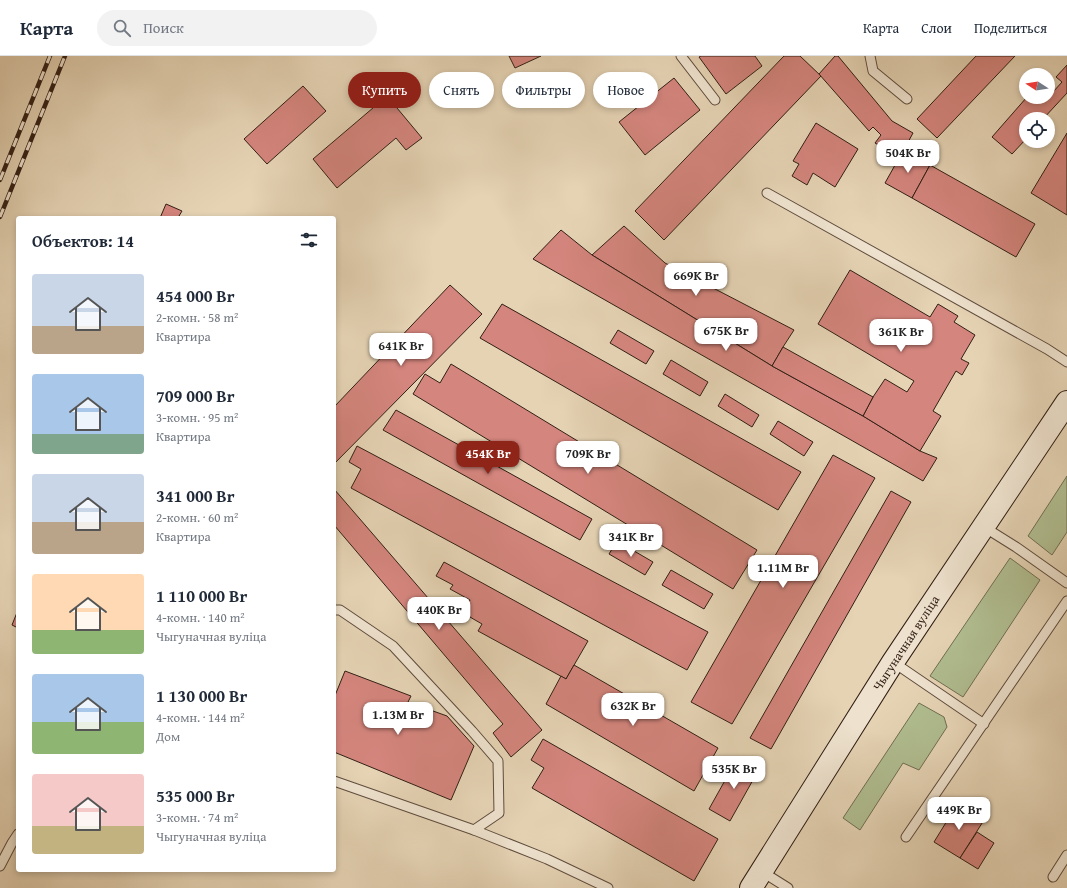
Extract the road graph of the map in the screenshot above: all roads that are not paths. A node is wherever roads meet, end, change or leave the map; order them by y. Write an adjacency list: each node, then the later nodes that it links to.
1 (681, 56): 4 (lane)
2 (870, 56): 3 (lane)
3 (908, 99)
4 (715, 100)
5 (767, 193): 6 (lane)
6 (1067, 362)
7 (1067, 402): 8 (street, Чыгуначная вуліца)
8 (984, 527): 9 (lane); 12 (street, Чыгуначная вуліца)
9 (1067, 583)
10 (1067, 601): 13 (lane)
11 (336, 610): 15 (lane)
12 (893, 662): 13 (lane); 21 (street, Чыгуначная вуліца)
13 (984, 724): 17 (lane)
14 (336, 782): 15 (lane)
15 (474, 830): 22 (lane)
16 (16, 837): 19 (lane)
17 (906, 837)
18 (1067, 856): 20 (lane)
19 (0, 866)
20 (1053, 877)
21 (756, 879): 23 (lane)
22 (608, 888)
23 (788, 888)

